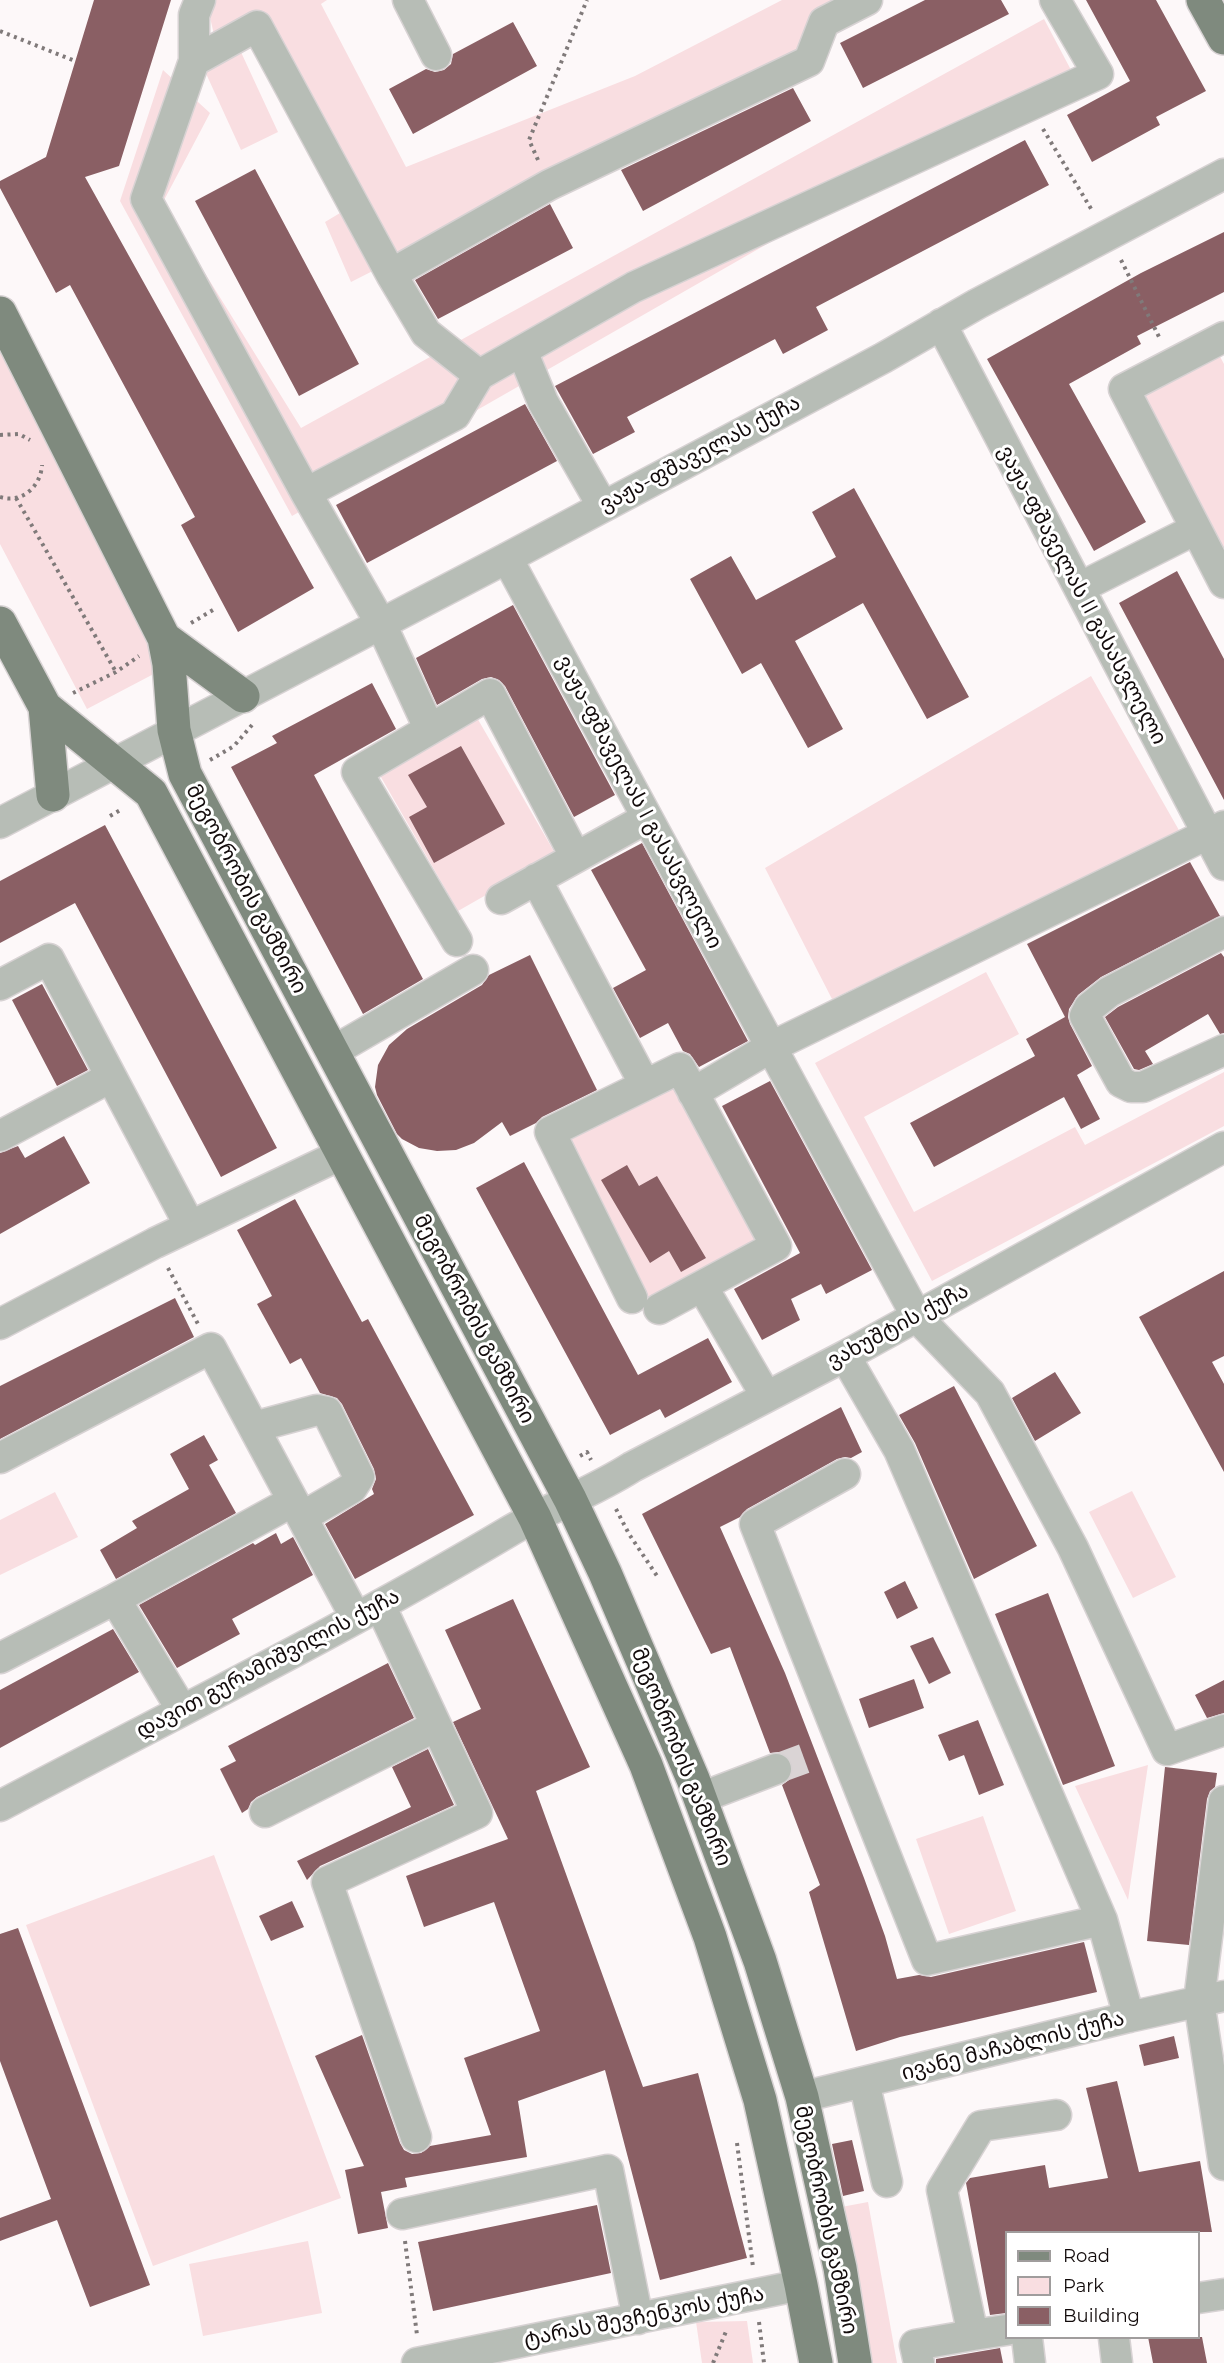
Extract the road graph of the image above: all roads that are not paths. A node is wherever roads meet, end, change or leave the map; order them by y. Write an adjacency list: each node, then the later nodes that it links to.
1 (200, 0): 8 (street)
2 (408, 0): 7 (street)
3 (867, 0): 10 (street)
4 (1055, 0): 14 (street)
5 (1203, 0): 6 (main road)
6 (1224, 38)
7 (436, 55)
8 (194, 61): 10 (street); 16 (street)
9 (1224, 174): 12 (street, ვაჟა-ფშაველას ქუჩა)
10 (391, 274): 15 (street)
11 (0, 313): 24 (main road, მეგობრობის გამზირი)
12 (941, 324): 17 (street, ვაჟა-ფშაველას ქუჩა); 21 (street, ვაჟა-ფშაველას II გასასვლელი)
13 (1224, 337): 18 (street)
14 (522, 351): 15 (street); 17 (street)
15 (479, 375): 16 (street)
16 (306, 493): 23 (street)
17 (602, 505): 19 (street, ვაჟა-ფშაველას ქუჩა)
18 (1196, 530): 20 (street); 21 (street)
19 (507, 558): 23 (street, ვაჟა-ფშაველას ქუჩა); 31 (street, ვაჟა-ფშაველას I გასასვლელი)
20 (1224, 583)
21 (1079, 588): 33 (street, ვაჟა-ფშაველას II გასასვლელი)
22 (0, 623): 26 (main road, მეგობრობის გამზირი)
23 (381, 624): 25 (street, ვაჟა-ფშაველას ქუჩა); 27 (street)
24 (164, 638): 25 (main road); 28 (main road, მეგობრობის გამზირი)
25 (243, 696): 28 (street, ვაჟა-ფშაველას ქუჩა)
26 (45, 706): 29 (main road, მეგობრობის გამზირი); 30 (main road)
27 (429, 728): 34 (street); 39 (street)
28 (174, 730): 29 (street, ვაჟა-ფშაველას ქუჩა); 44 (main road, მეგობრობის გამზირი)
29 (114, 763): 30 (street, ვაჟა-ფშაველას ქუჩა); 50 (main road, მეგობრობის გამზირი)
30 (53, 795): 32 (street, ვაჟა-ფშაველას ქუჩა)
31 (647, 818): 34 (street); 42 (street, ვაჟა-ფშაველას I გასასვლელი)
32 (0, 823)
33 (1216, 830): 35 (street, ვაჟა-ფშაველას II გასასვლელი); 42 (street)
34 (575, 856): 36 (street)
35 (1224, 864)
36 (536, 879): 37 (street); 46 (street)
37 (501, 899)
38 (1224, 932): 43 (street)
39 (457, 941)
40 (473, 970): 44 (street)
41 (0, 985): 45 (street)
42 (771, 1047): 47 (street); 55 (street, ვაჟა-ფშაველას I გასასვლელი)
43 (1224, 1050)
44 (332, 1052): 62 (main road, მეგობრობის გამზირი)
45 (111, 1077): 48 (street); 51 (street)
46 (645, 1085): 47 (street); 53 (street)
47 (693, 1093): 52 (street)
48 (0, 1136)
49 (1224, 1147): 55 (street, ვახუშტის ქუჩა)
50 (342, 1154): 51 (street); 64 (main road, მეგობრობის გამზირი)
51 (190, 1226): 56 (street)
52 (702, 1286): 54 (street); 58 (street)
53 (632, 1298)
54 (659, 1309)
55 (917, 1317): 57 (street, ვახუშტის ქუჩა); 70 (street, ვაჟა-ფშაველას I გასასვლელი)
56 (0, 1324)
57 (845, 1356): 58 (street, ვახუშტის ქუჩა); 76 (street)
58 (766, 1396): 62 (street, ვახუშტის ქუჩა)
59 (254, 1427): 60 (street); 63 (street); 63 (street)
60 (0, 1458)
61 (845, 1474): 76 (street)
62 (570, 1499): 64 (street, დავით გურამიშვილის ქუჩა); 72 (main road, მეგობრობის გამზირი)
63 (297, 1509): 65 (street); 66 (street)
64 (534, 1518): 66 (street, დავით გურამიშვილის ქუჩა); 86 (main road, მეგობრობის გამზირი)
65 (115, 1599): 67 (street); 68 (street)
66 (368, 1612): 68 (street, დავით გურამიშვილის ქუჩა); 69 (street)
67 (0, 1658)
68 (182, 1710): 74 (street, დავით გურამიშვილის ქუჩა)
69 (436, 1726): 75 (street); 82 (street)
70 (1224, 1730)
71 (776, 1769): 72 (street)
72 (700, 1798): 80 (main road, მეგობრობის გამზირი)
73 (1224, 1801): 77 (street)
74 (0, 1806)
75 (265, 1812)
76 (1102, 1920): 78 (street)
77 (1211, 1999): 78 (street, ივანე მაჩაბლის ქუჩა); 83 (street)
78 (1129, 2017): 79 (street, ივანე მაჩაბლის ქუჩა)
79 (864, 2082): 80 (street, ივანე მაჩაბლის ქუჩა); 84 (street)
80 (802, 2097): 96 (main road, მეგობრობის გამზირი)
81 (1056, 2115): 91 (street)
82 (416, 2137)
83 (1224, 2164)
84 (887, 2182)
85 (402, 2214): 89 (street)
86 (801, 2285): 89 (street, ტარას შევჩენკოს ქუჩა); 95 (main road, მეგობრობის გამზირი)
87 (1224, 2294): 88 (street)
88 (1200, 2298)
89 (638, 2319): 94 (street, ტარას შევჩენკოს ქუჩა)
90 (1005, 2330): 91 (street)
91 (973, 2335): 97 (street)
92 (1027, 2339): 98 (street)
93 (1114, 2339): 99 (street)
94 (419, 2363)
95 (816, 2363)
96 (855, 2363)
97 (919, 2363)
98 (1030, 2363)
99 (1117, 2363)

